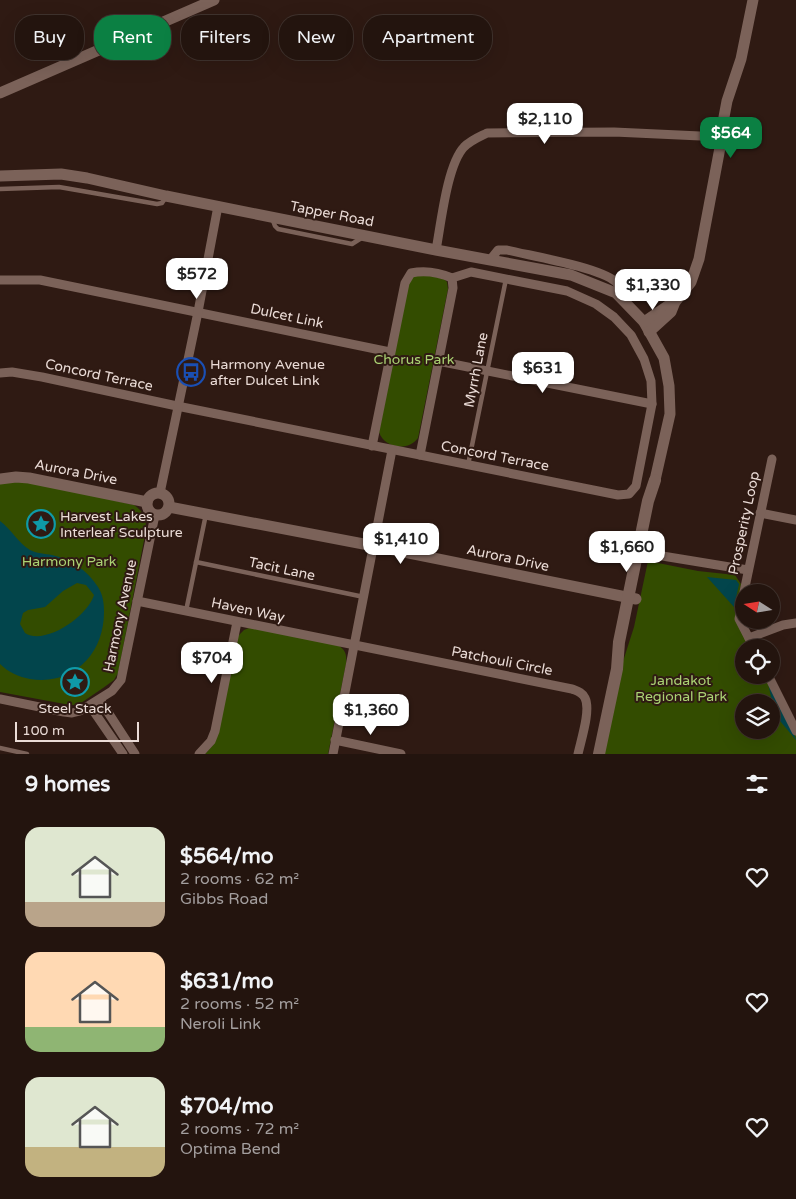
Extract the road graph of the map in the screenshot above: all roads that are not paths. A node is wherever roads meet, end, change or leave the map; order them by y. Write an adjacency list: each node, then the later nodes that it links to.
1 (214, 0): 3 (street)
2 (753, 0): 4 (street)
3 (0, 94)
4 (722, 137): 9 (street); 14 (street)
5 (0, 176): 7 (street, Tapper Road)
6 (0, 189): 7 (lane)
7 (166, 196): 8 (street, Tapper Road)
8 (218, 206): 9 (street, Tapper Road); 13 (street)
9 (436, 250): 14 (street, Tapper Road)
10 (452, 278): 11 (street, Concord Terrace); 15 (street); 16 (street)
11 (506, 279): 17 (lane, Myrrh Lane); 19 (street, Concord Terrace)
12 (0, 280): 13 (street, Dulcet Link)
13 (198, 312): 15 (street, Dulcet Link); 20 (street)
14 (646, 327): 27 (street, Tapper Road)
15 (390, 352): 21 (street)
16 (438, 361): 17 (street); 23 (street)
17 (488, 371): 19 (street); 25 (lane, Myrrh Lane)
18 (0, 373): 20 (street, Concord Terrace)
19 (652, 404): 25 (street, Concord Terrace)
20 (178, 406): 21 (street, Concord Terrace); 28 (street)
21 (372, 446): 22 (street, Concord Terrace)
22 (392, 450): 23 (street, Concord Terrace); 35 (street)
23 (420, 455): 25 (street, Concord Terrace)
24 (772, 458): 31 (street, Prosperity Loop)
25 (468, 465)
26 (0, 479): 29 (street, Aurora Drive)
27 (655, 480): 36 (main road)
28 (160, 493): 29 (street); 30 (street)
29 (147, 502): 33 (street)
30 (169, 507): 32 (street, Aurora Drive); 33 (street)
31 (760, 513): 34 (street); 38 (street, Prosperity Loop)
32 (206, 514): 35 (street, Aurora Drive); 37 (lane)
33 (155, 515): 42 (street, Harmony Avenue)
34 (796, 520)
35 (374, 546): 40 (street); 41 (street, Aurora Drive)
36 (642, 552): 38 (street); 41 (main road)
37 (196, 562): 40 (lane, Tacit Lane); 43 (lane)
38 (748, 570): 39 (street, Prosperity Loop)
39 (746, 584)
40 (364, 597): 48 (street)
41 (632, 598): 63 (main road)
42 (137, 601): 43 (street, Haven Way); 51 (street, Harmony Avenue)
43 (186, 611): 44 (street, Haven Way)
44 (237, 622): 48 (street, Haven Way); 59 (street)
45 (796, 623): 47 (street)
46 (745, 629): 47 (street, Prosperity Loop)
47 (749, 638)
48 (354, 645): 54 (street); 62 (street, Patchouli Circle)
49 (772, 684): 53 (street)
50 (0, 699): 52 (street, Harmony Avenue)
51 (100, 700): 52 (street, Harmony Avenue); 58 (street)
52 (90, 706): 57 (street)
53 (796, 731)
54 (335, 740): 60 (street); 61 (street)
55 (0, 748): 56 (lane)
56 (27, 754)
57 (123, 754)
58 (135, 754)
59 (199, 754)
60 (333, 754)
61 (401, 754)
62 (578, 754)
63 (599, 754)

